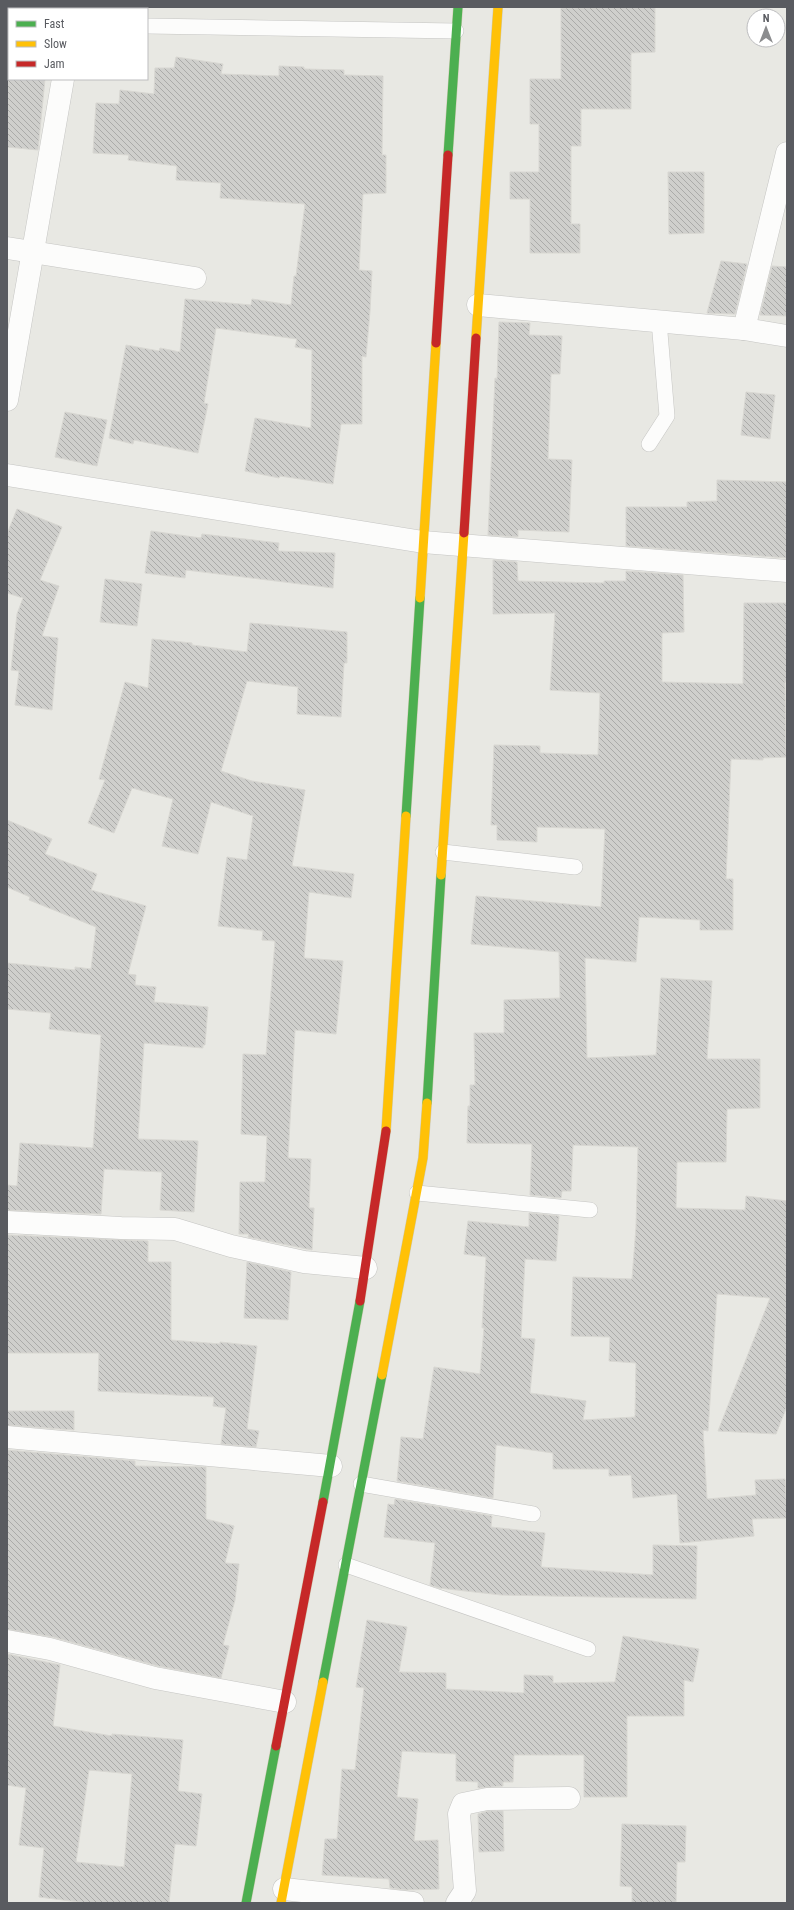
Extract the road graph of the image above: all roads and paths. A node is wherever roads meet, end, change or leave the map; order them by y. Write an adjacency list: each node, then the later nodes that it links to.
1 (458, 7): 4 (main road)
2 (498, 7): 10 (main road)
3 (148, 26): 4 (lane)
4 (456, 31): 17 (main road)
5 (63, 80): 8 (street)
6 (787, 153): 12 (street)
7 (7, 248): 8 (street)
8 (32, 252): 9 (street); 14 (street)
9 (195, 278)
10 (478, 305): 11 (street); 18 (main road)
11 (659, 321): 12 (street); 15 (lane)
12 (744, 329): 13 (street)
13 (787, 336)
14 (7, 400)
15 (649, 444)
16 (7, 475): 17 (street)
17 (423, 542): 18 (street); 25 (main road)
18 (463, 546): 19 (street); 20 (main road)
19 (787, 571)
20 (443, 852): 21 (lane); 22 (main road)
21 (575, 868)
22 (416, 1193): 23 (lane); 28 (main road)
23 (590, 1210)
24 (7, 1222): 25 (street)
25 (366, 1268): 27 (main road)
26 (7, 1437): 27 (street)
27 (330, 1466): 33 (main road)
28 (361, 1484): 29 (lane); 30 (main road)
29 (533, 1514)
30 (346, 1566): 32 (lane); 35 (main road)
31 (7, 1641): 33 (street)
32 (588, 1649)
33 (285, 1702): 36 (main road)
34 (569, 1798): 38 (street)
35 (282, 1896): 37 (street)
36 (246, 1903)
37 (413, 1903)
38 (457, 1903)

